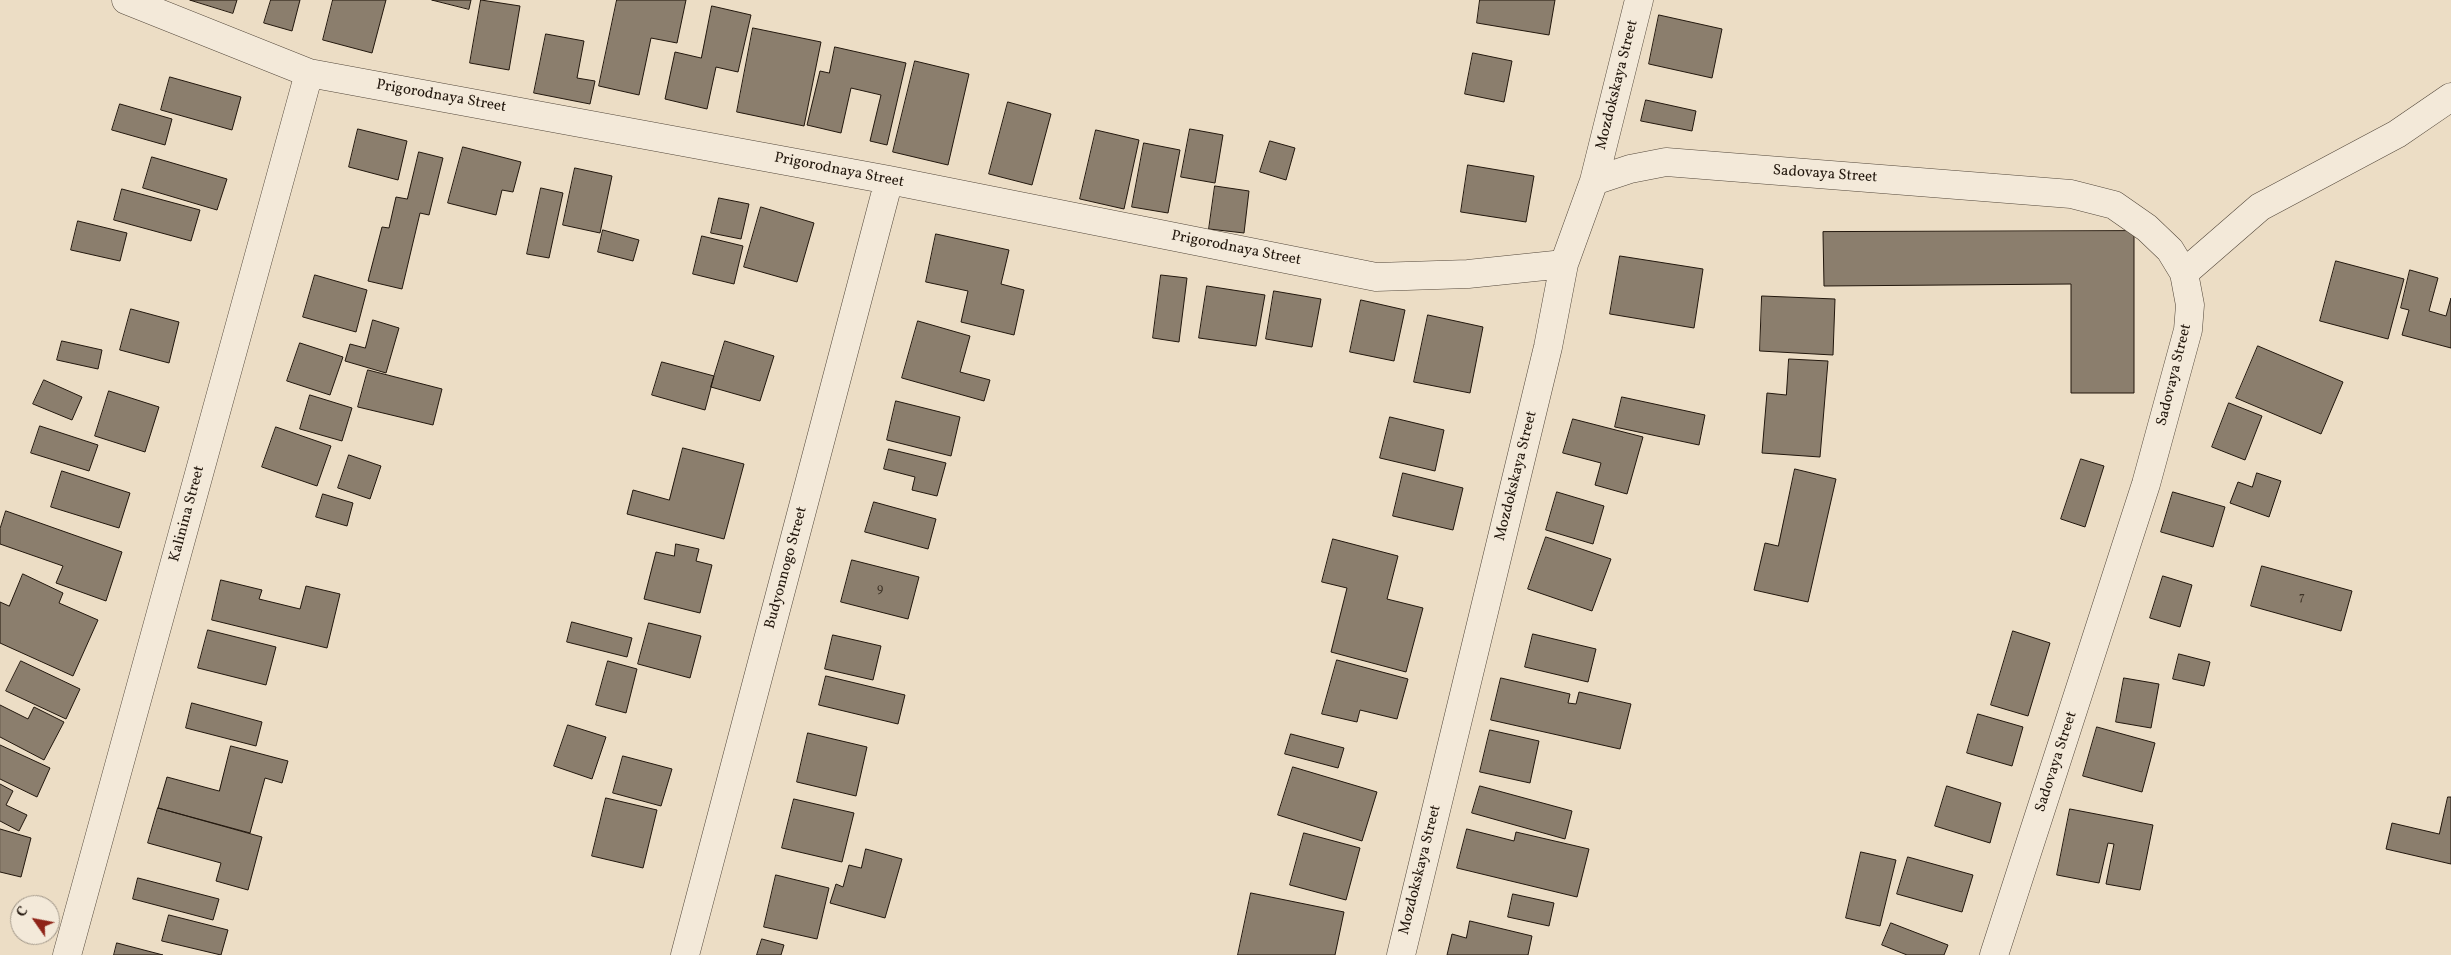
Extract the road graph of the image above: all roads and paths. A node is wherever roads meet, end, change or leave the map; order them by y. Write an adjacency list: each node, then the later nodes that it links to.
1 (126, 0): 3 (street, Prigorodnaya Street)
2 (1639, 0): 6 (street, Mozdokskaya Street)
3 (309, 73): 5 (street, Prigorodnaya Street); 9 (street, Kalinina Street)
4 (2446, 104): 8 (street)
5 (889, 180): 7 (street, Prigorodnaya Street); 10 (street, Budyonnogo Street)
6 (1594, 181): 7 (street, Mozdokskaya Street); 8 (street, Sadovaya Street)
7 (1564, 264): 11 (street, Mozdokskaya Street)
8 (2184, 273): 12 (street, Sadovaya Street)
9 (67, 955)
10 (685, 955)
11 (1401, 955)
12 (1994, 955)

